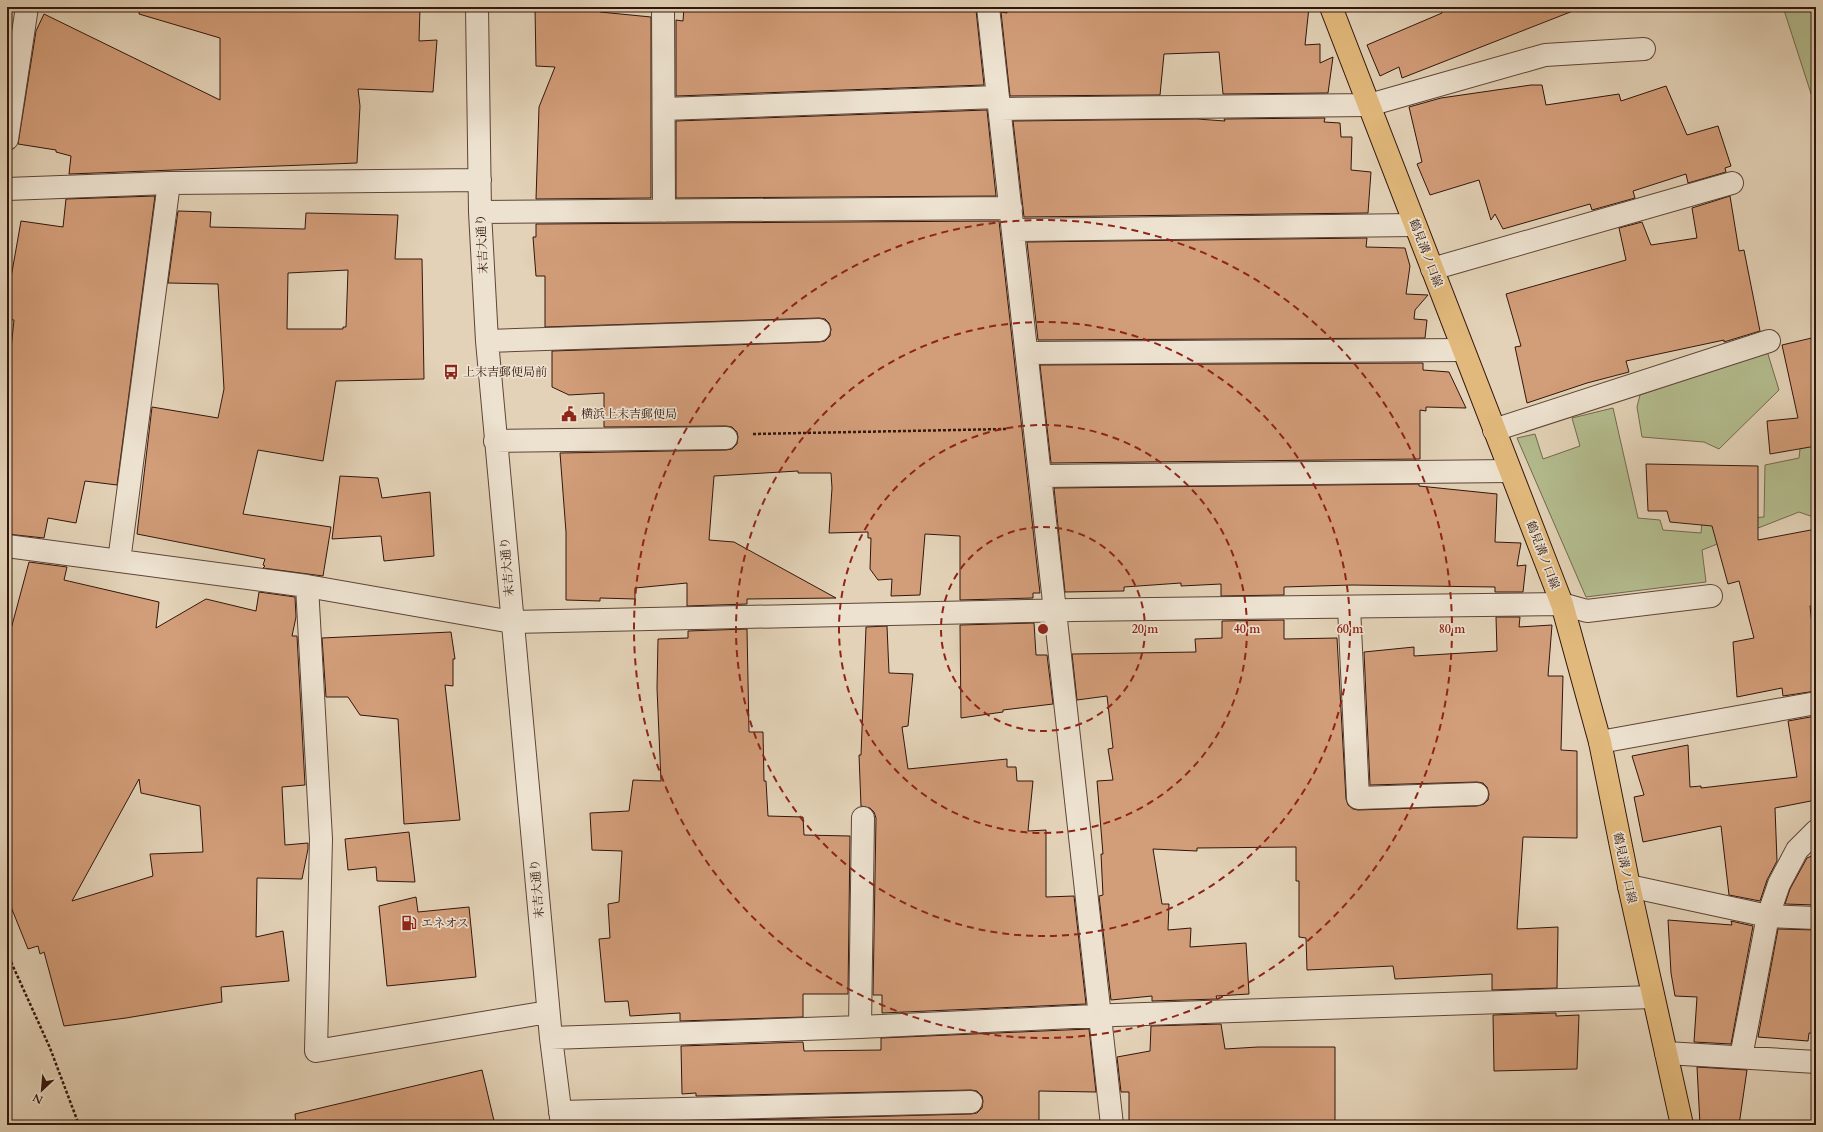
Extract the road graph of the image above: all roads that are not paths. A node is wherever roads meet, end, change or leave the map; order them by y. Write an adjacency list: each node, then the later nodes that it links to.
1 (477, 7): 11 (street, 末吉大通り)
2 (663, 7): 9 (street)
3 (988, 7): 7 (street)
4 (1331, 7): 8 (main road, 鶴見溝ノ口線)
5 (19, 15): 10 (street)
6 (1644, 49): 8 (street)
7 (999, 103): 8 (street); 9 (street); 15 (street)
8 (1369, 104): 18 (main road, 鶴見溝ノ口線)
9 (664, 109): 16 (street)
10 (7, 138)
11 (480, 180): 12 (street); 17 (street, 末吉大通り)
12 (169, 183): 14 (street); 32 (street)
13 (1732, 183): 20 (street)
14 (7, 189)
15 (1010, 208): 16 (street); 19 (street)
16 (664, 211): 17 (street)
17 (480, 212): 22 (street, 末吉大通り)
18 (1415, 225): 19 (street); 20 (main road, 鶴見溝ノ口線)
19 (1013, 230): 25 (street)
20 (1432, 269): 24 (main road, 鶴見溝ノ口線)
21 (819, 330): 22 (street)
22 (487, 341): 28 (street, 末吉大通り)
23 (1769, 341): 26 (street)
24 (1463, 350): 25 (street); 26 (main road, 鶴見溝ノ口線)
25 (1027, 353): 30 (street)
26 (1494, 430): 29 (main road, 鶴見溝ノ口線)
27 (726, 438): 28 (street)
28 (495, 441): 38 (street, 末吉大通り)
29 (1510, 471): 30 (street); 35 (main road, 鶴見溝ノ口線)
30 (1041, 476): 37 (street)
31 (7, 546): 32 (street)
32 (119, 561): 33 (street)
33 (308, 586): 38 (street); 48 (street)
34 (1711, 596): 35 (street)
35 (1562, 604): 36 (street); 40 (main road, 鶴見溝ノ口線)
36 (1349, 607): 37 (street); 41 (street)
37 (1055, 611): 38 (street); 49 (street)
38 (512, 622): 48 (street, 末吉大通り)
39 (1816, 703): 40 (street)
40 (1600, 742): 44 (main road, 鶴見溝ノ口線)
41 (1477, 794)
42 (863, 818): 50 (street)
43 (1816, 831): 45 (street)
44 (1629, 886): 45 (street); 47 (main road, 鶴見溝ノ口線)
45 (1768, 916): 46 (street); 53 (street)
46 (1816, 918)
47 (1653, 997): 49 (street); 52 (main road, 鶴見溝ノ口線)
48 (548, 1012): 51 (street, 末吉大通り)
49 (1098, 1016): 50 (street); 57 (street)
50 (860, 1027): 51 (street)
51 (550, 1038): 56 (street, 末吉大通り)
52 (1666, 1052): 53 (street); 58 (main road, 鶴見溝ノ口線)
53 (1741, 1057): 54 (street)
54 (1816, 1062)
55 (971, 1102): 56 (street)
56 (561, 1118)
57 (1112, 1125)
58 (1682, 1125)

